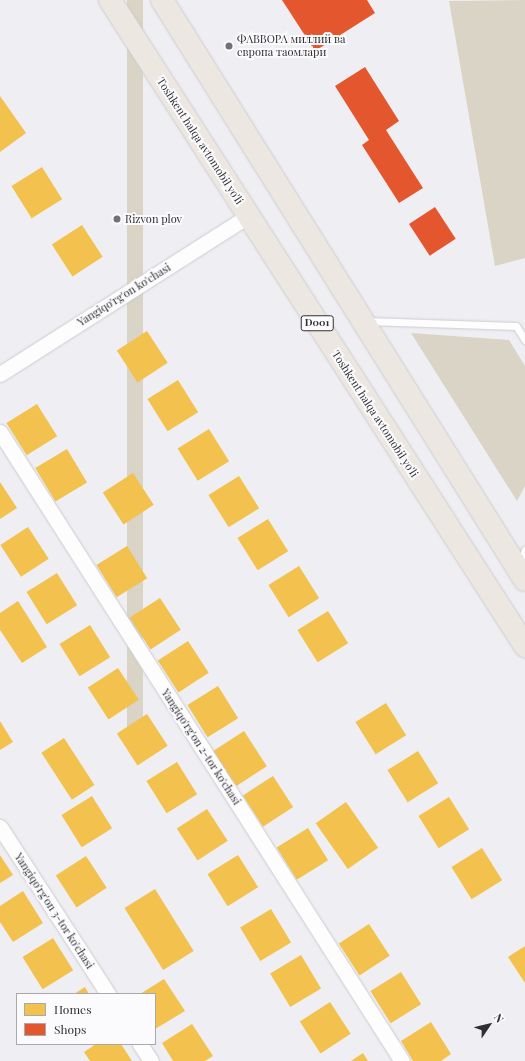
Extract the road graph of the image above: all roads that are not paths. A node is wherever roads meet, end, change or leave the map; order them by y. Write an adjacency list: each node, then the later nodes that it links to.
1 (110, 0): 3 (highway, Toshkent halqa avtomobil yo'li / D001)
2 (162, 0): 4 (highway)
3 (248, 216): 6 (street, Yangiqo'rg'on ko'chasi); 9 (highway, Toshkent halqa avtomobil yo'li / D001)
4 (360, 320): 5 (lane); 8 (highway)
5 (525, 340)
6 (0, 374)
7 (0, 432): 14 (street, Yangiqo'rg'on 2-tor ko'chasi)
8 (523, 566)
9 (525, 646)
10 (0, 827): 11 (street, Yangiqo'rg'on 3-tor ko'chasi)
11 (107, 993)
12 (141, 1045): 13 (street)
13 (151, 1061)
14 (402, 1061)

